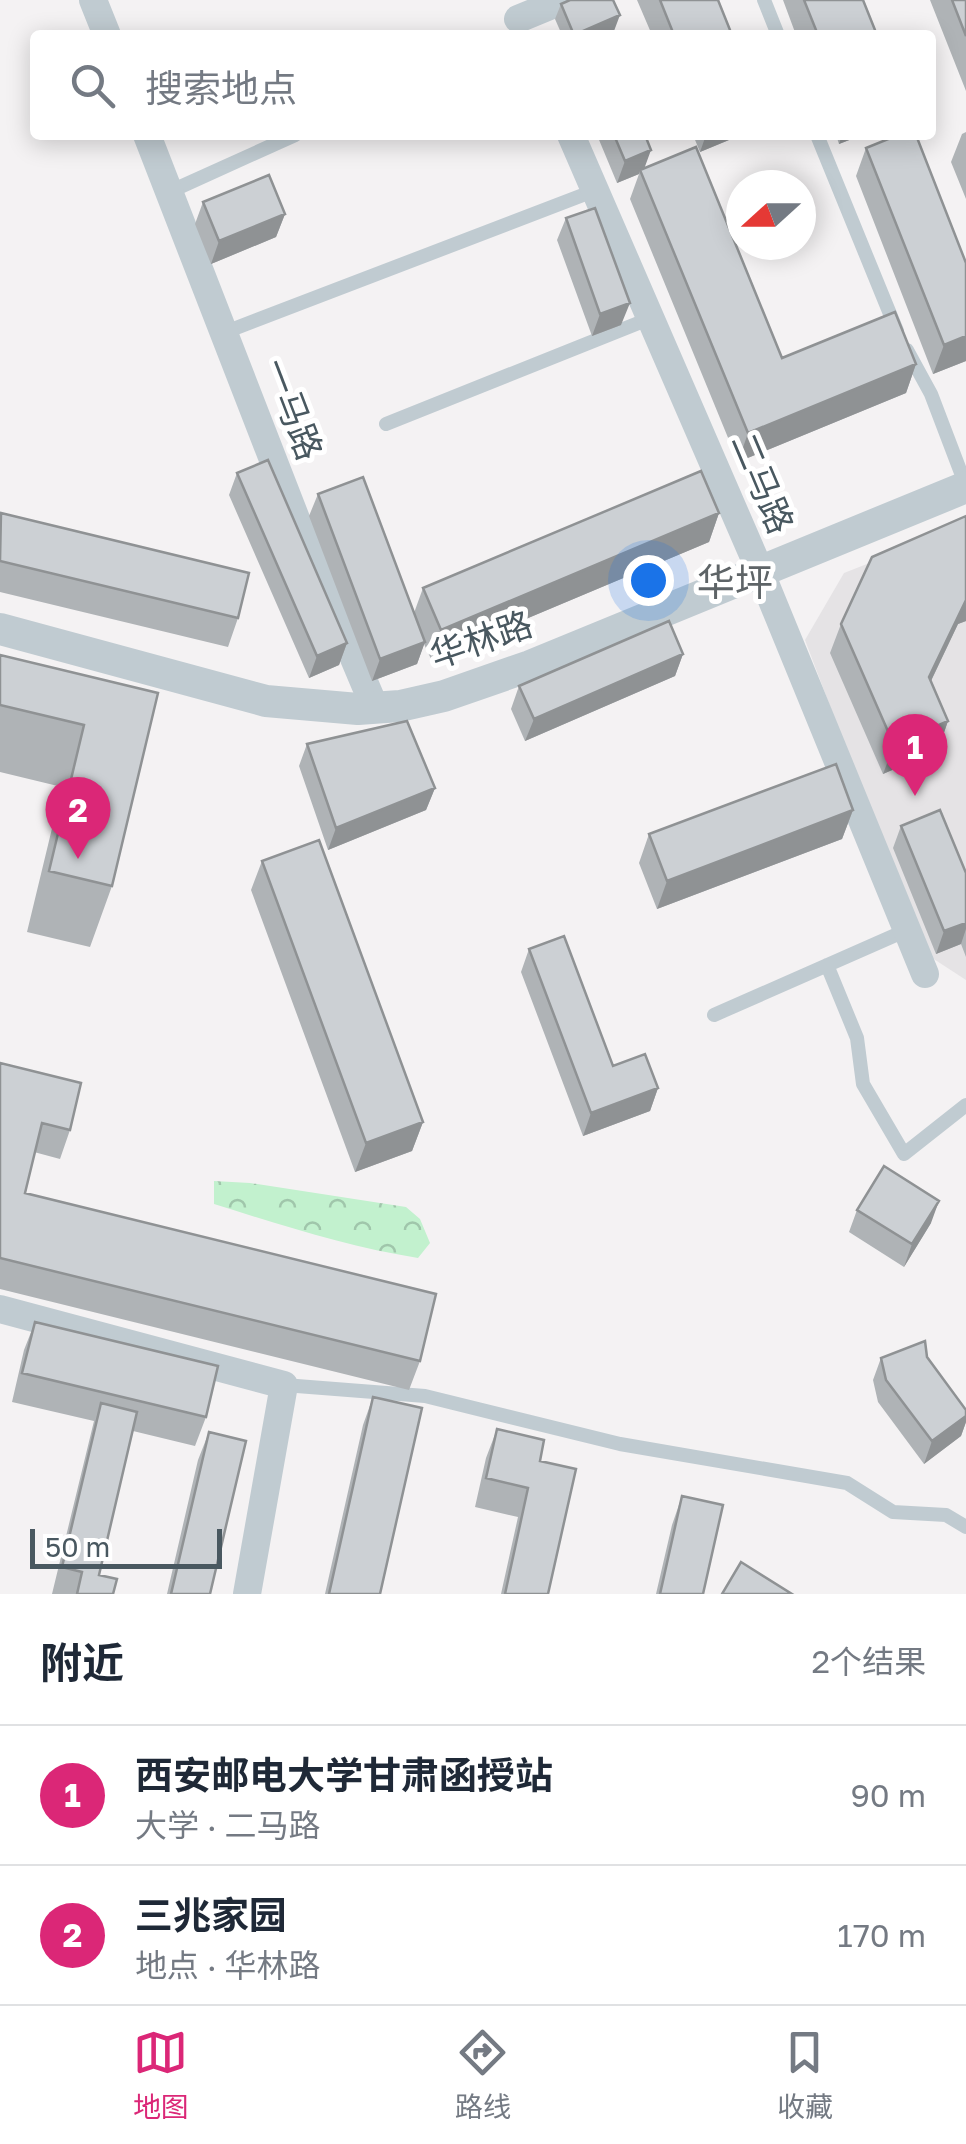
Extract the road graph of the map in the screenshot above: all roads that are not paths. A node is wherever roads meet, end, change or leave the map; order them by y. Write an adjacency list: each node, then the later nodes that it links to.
1 (93, 0): 5 (street)
2 (564, 0): 4 (street)
3 (764, 0): 6 (lane)
4 (518, 18)
5 (105, 30)
6 (776, 30)
7 (149, 140): 12 (street, 一马路)
8 (285, 140): 12 (lane)
9 (572, 140): 11 (street, 二马路)
10 (820, 140): 16 (lane)
11 (596, 190): 13 (street, 二马路); 14 (lane)
12 (169, 192): 14 (street, 一马路)
13 (651, 318): 15 (lane); 17 (street, 二马路)
14 (223, 333): 19 (street, 一马路)
15 (386, 424)
16 (966, 486): 17 (street, 华林路)
17 (760, 571): 19 (street, 华林路); 20 (street, 二马路)
18 (0, 629): 19 (street, 华林路)
19 (375, 708)
20 (907, 930): 21 (lane); 22 (street, 二马路)
21 (827, 966): 23 (lane); 24 (lane)
22 (925, 974)
23 (714, 1016)
24 (966, 1105)
25 (0, 1309): 26 (street)
26 (284, 1385): 27 (lane); 28 (street)
27 (966, 1527)
28 (248, 1594)

